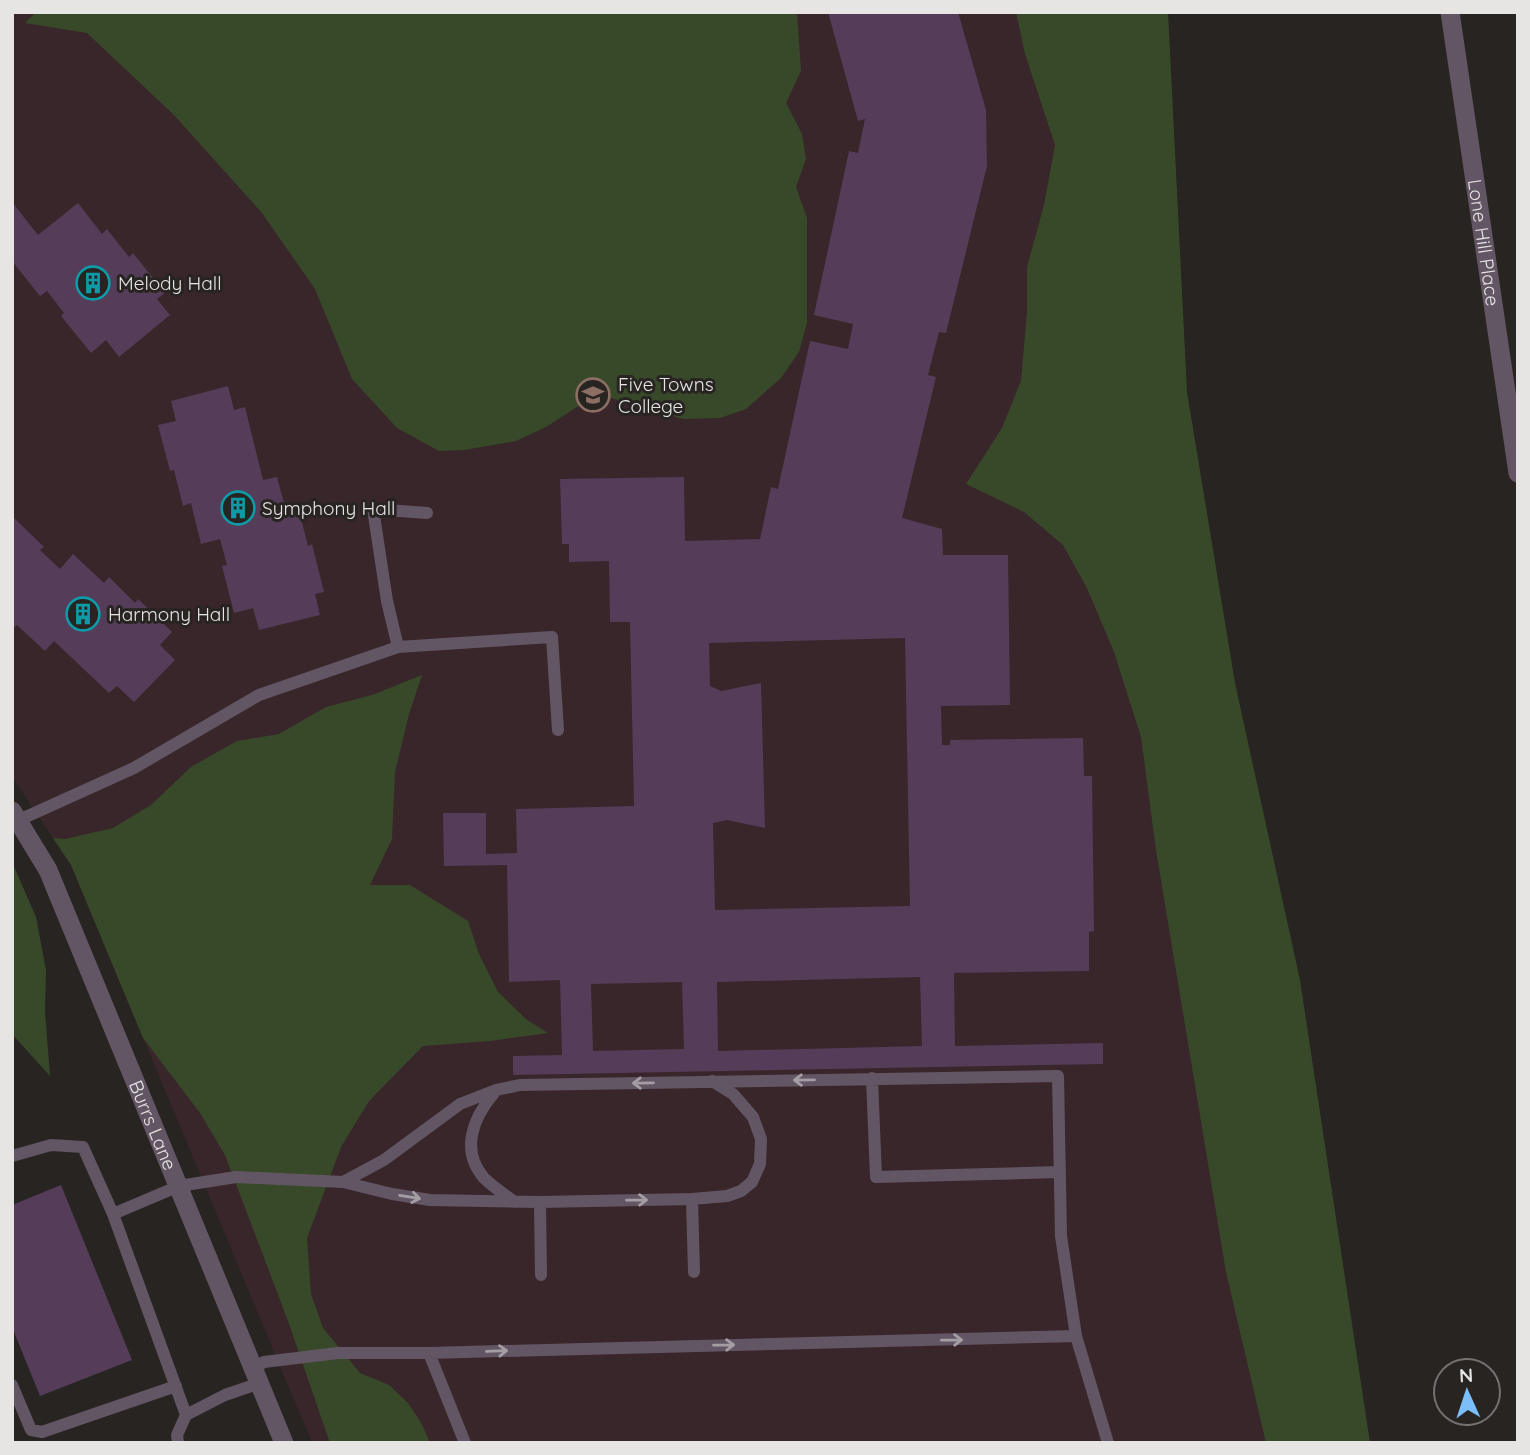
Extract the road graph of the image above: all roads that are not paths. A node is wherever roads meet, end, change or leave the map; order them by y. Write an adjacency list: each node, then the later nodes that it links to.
1 (1450, 12): 2 (street, Lone Hill Place)
2 (1518, 473)
3 (426, 513): 4 (lane)
4 (398, 647): 5 (lane); 6 (lane)
5 (558, 730)
6 (16, 815): 13 (street, Burrs Lane)
7 (872, 1078): 8 (lane, one-way to 8); 11 (lane); 11 (lane)
8 (712, 1081): 9 (lane, one-way to 9); 14 (lane)
9 (496, 1090): 12 (lane); 15 (lane)
10 (12, 1156): 17 (lane)
11 (1060, 1172): 20 (lane)
12 (343, 1182): 13 (lane); 15 (lane, one-way to 15)
13 (179, 1186): 17 (lane); 22 (street, Burrs Lane)
14 (692, 1199): 16 (lane, one-way to 14); 18 (lane)
15 (515, 1202): 16 (lane)
16 (540, 1202): 19 (lane)
17 (113, 1214): 24 (lane)
18 (694, 1272)
19 (541, 1275)
20 (1076, 1336): 21 (lane, one-way to 20); 29 (lane)
21 (429, 1353): 22 (lane); 28 (lane)
22 (257, 1376): 25 (lane); 27 (street, Burrs Lane)
23 (12, 1385): 24 (lane)
24 (176, 1385): 25 (lane)
25 (186, 1415): 26 (lane)
26 (178, 1443)
27 (284, 1443)
28 (465, 1443)
29 (1108, 1443)

